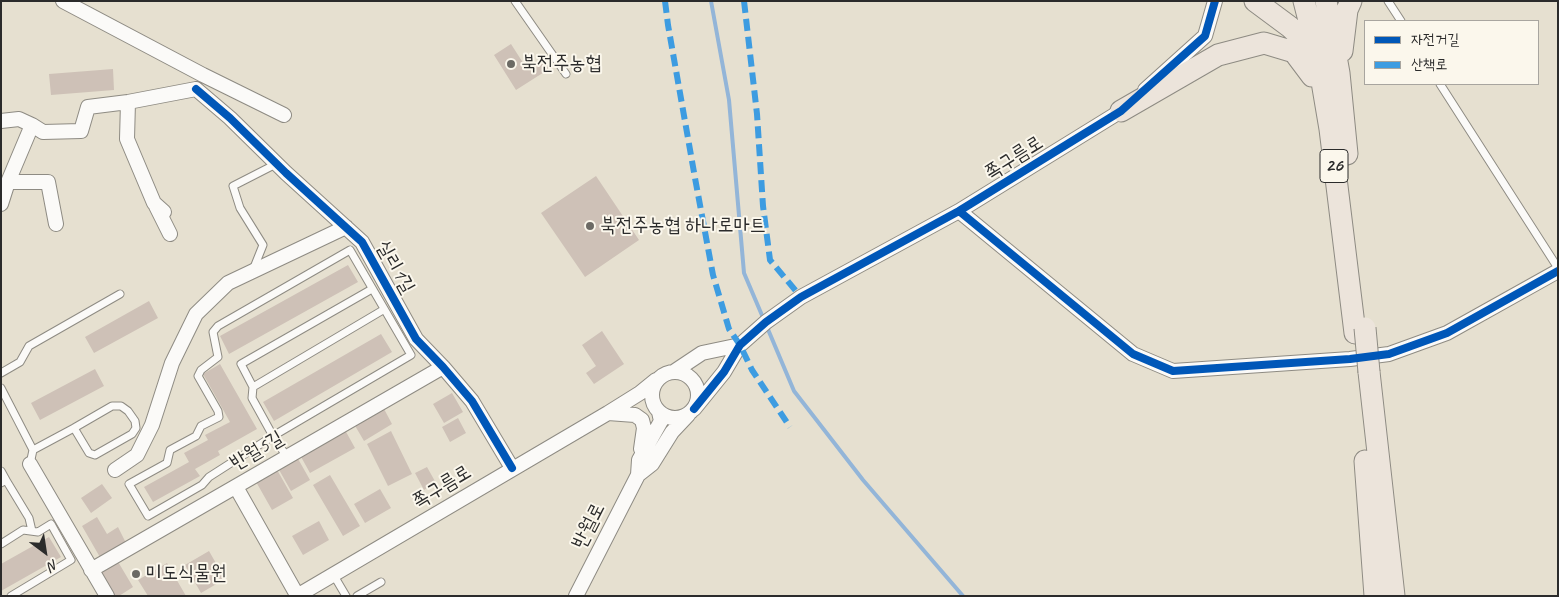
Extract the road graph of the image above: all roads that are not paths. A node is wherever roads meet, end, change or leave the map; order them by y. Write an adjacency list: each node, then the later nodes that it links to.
1 (63, 1): 13 (street)
2 (515, 1): 11 (lane)
3 (1215, 1): 17 (street, 쪽구름로)
4 (1255, 1): 10 (main road)
5 (1304, 1): 10 (main road, 26)
6 (1326, 1): 12 (main road)
7 (1351, 1): 12 (main road, 26)
8 (1388, 1): 9 (lane)
9 (1400, 20)
10 (1317, 52): 12 (main road, 26)
11 (566, 74)
12 (1329, 74): 17 (main road); 37 (main road, 26)
13 (203, 75): 15 (street); 18 (street)
14 (1441, 85): 28 (lane)
15 (196, 89): 16 (street); 21 (street, 실리1길)
16 (128, 102): 20 (street); 27 (street)
17 (1120, 111): 24 (street, 쪽구름로)
18 (284, 115)
19 (1, 121): 20 (street)
20 (32, 125): 22 (street)
21 (276, 164): 26 (street, 실리1길); 29 (lane)
22 (8, 182): 23 (street); 25 (street)
23 (1, 204)
24 (959, 211): 28 (street); 33 (street, 쪽구름로)
25 (56, 224)
26 (346, 228): 29 (street); 34 (street, 실리1길)
27 (170, 234)
28 (1558, 270)
29 (252, 272): 50 (street)
30 (372, 288): 32 (lane); 39 (lane); 45 (lane)
31 (120, 294): 36 (lane)
32 (384, 310): 39 (lane); 45 (lane)
33 (740, 345): 35 (street); 42 (street)
34 (443, 367): 48 (street, 반월5길); 49 (street, 실리1길)
35 (675, 371): 38 (street); 42 (street)
36 (1, 373)
37 (1364, 373): 66 (main road, 26); 67 (main road, 26)
38 (656, 380): 41 (street); 43 (street)
39 (253, 387): 45 (lane)
40 (1, 388): 47 (lane)
41 (657, 410): 42 (street); 43 (street); 46 (street)
42 (691, 412): 52 (street)
43 (608, 413): 46 (street); 49 (street, 쪽구름로)
44 (74, 428): 44 (lane); 47 (lane)
45 (273, 436): 48 (lane)
46 (642, 455): 52 (street)
47 (32, 457): 57 (street)
48 (287, 457): 54 (street, 반월5길)
49 (512, 468): 58 (street, 쪽구름로)
50 (115, 470)
51 (1, 471): 53 (lane)
52 (638, 475): 65 (street, 반월로)
53 (4, 482): 55 (lane)
54 (236, 487): 57 (street, 반월5길); 62 (street)
55 (32, 532): 56 (lane); 60 (lane)
56 (1, 544)
57 (91, 570): 61 (street)
58 (333, 574): 62 (street, 쪽구름로); 63 (lane)
59 (381, 582): 64 (lane)
60 (11, 596)
61 (106, 596)
62 (297, 596)
63 (346, 596)
64 (358, 596)
65 (576, 596)
66 (1375, 596)
67 (1394, 596)

